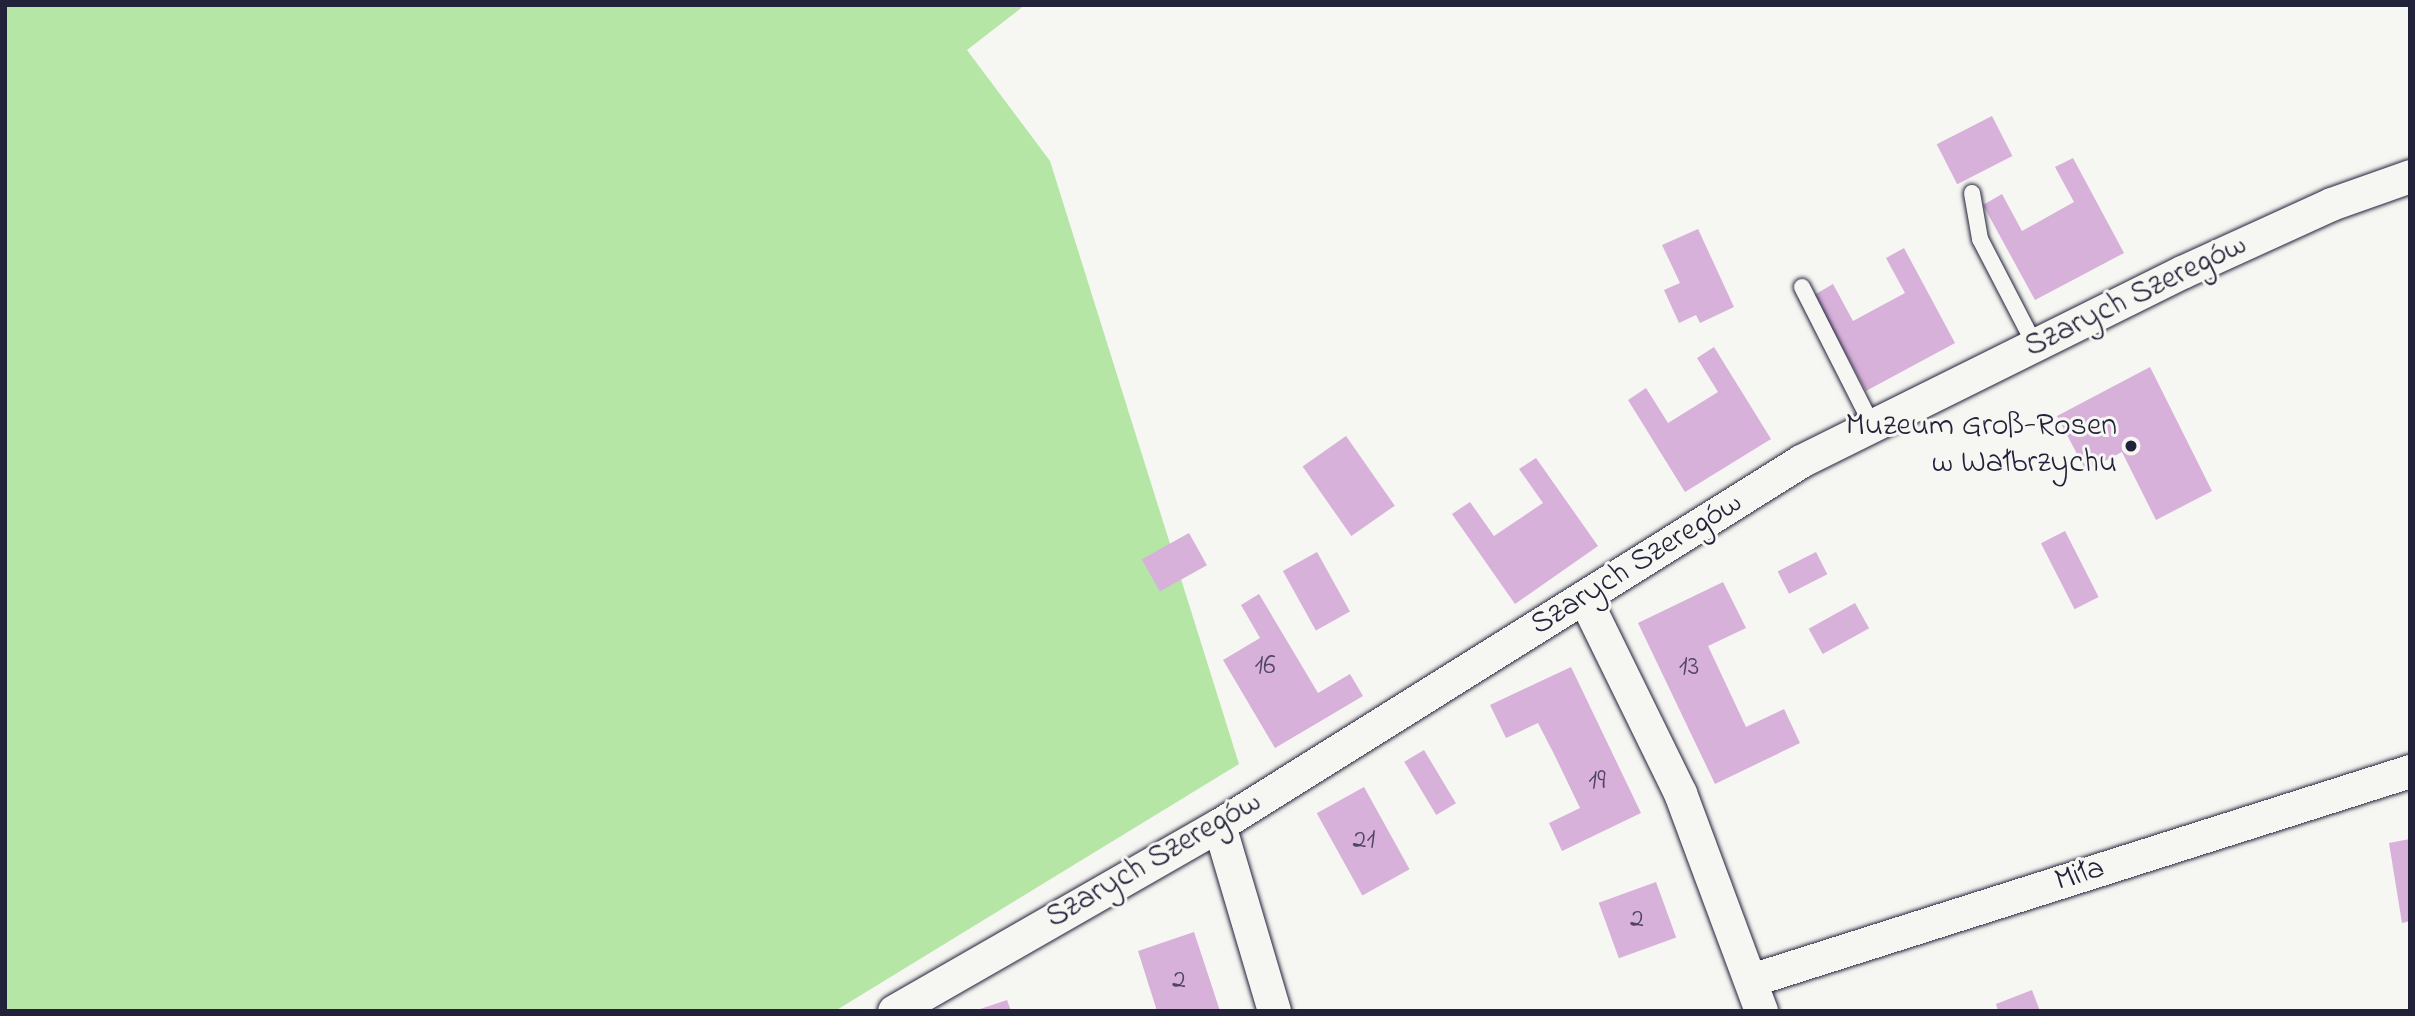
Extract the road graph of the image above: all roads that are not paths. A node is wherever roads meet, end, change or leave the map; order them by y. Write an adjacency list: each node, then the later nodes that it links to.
1 (2410, 176): 4 (street, Szarych Szeregów)
2 (1972, 193): 4 (lane)
3 (1802, 287): 5 (lane)
4 (2035, 345): 5 (street, Szarych Szeregów)
5 (1872, 425): 6 (street, Szarych Szeregów)
6 (1586, 599): 8 (street, Szarych Szeregów); 9 (street, Miła)
7 (2410, 771): 9 (street, Miła)
8 (1219, 825): 10 (street, Szarych Szeregów); 11 (street)
9 (1756, 996)
10 (894, 1011)
11 (1274, 1011)

